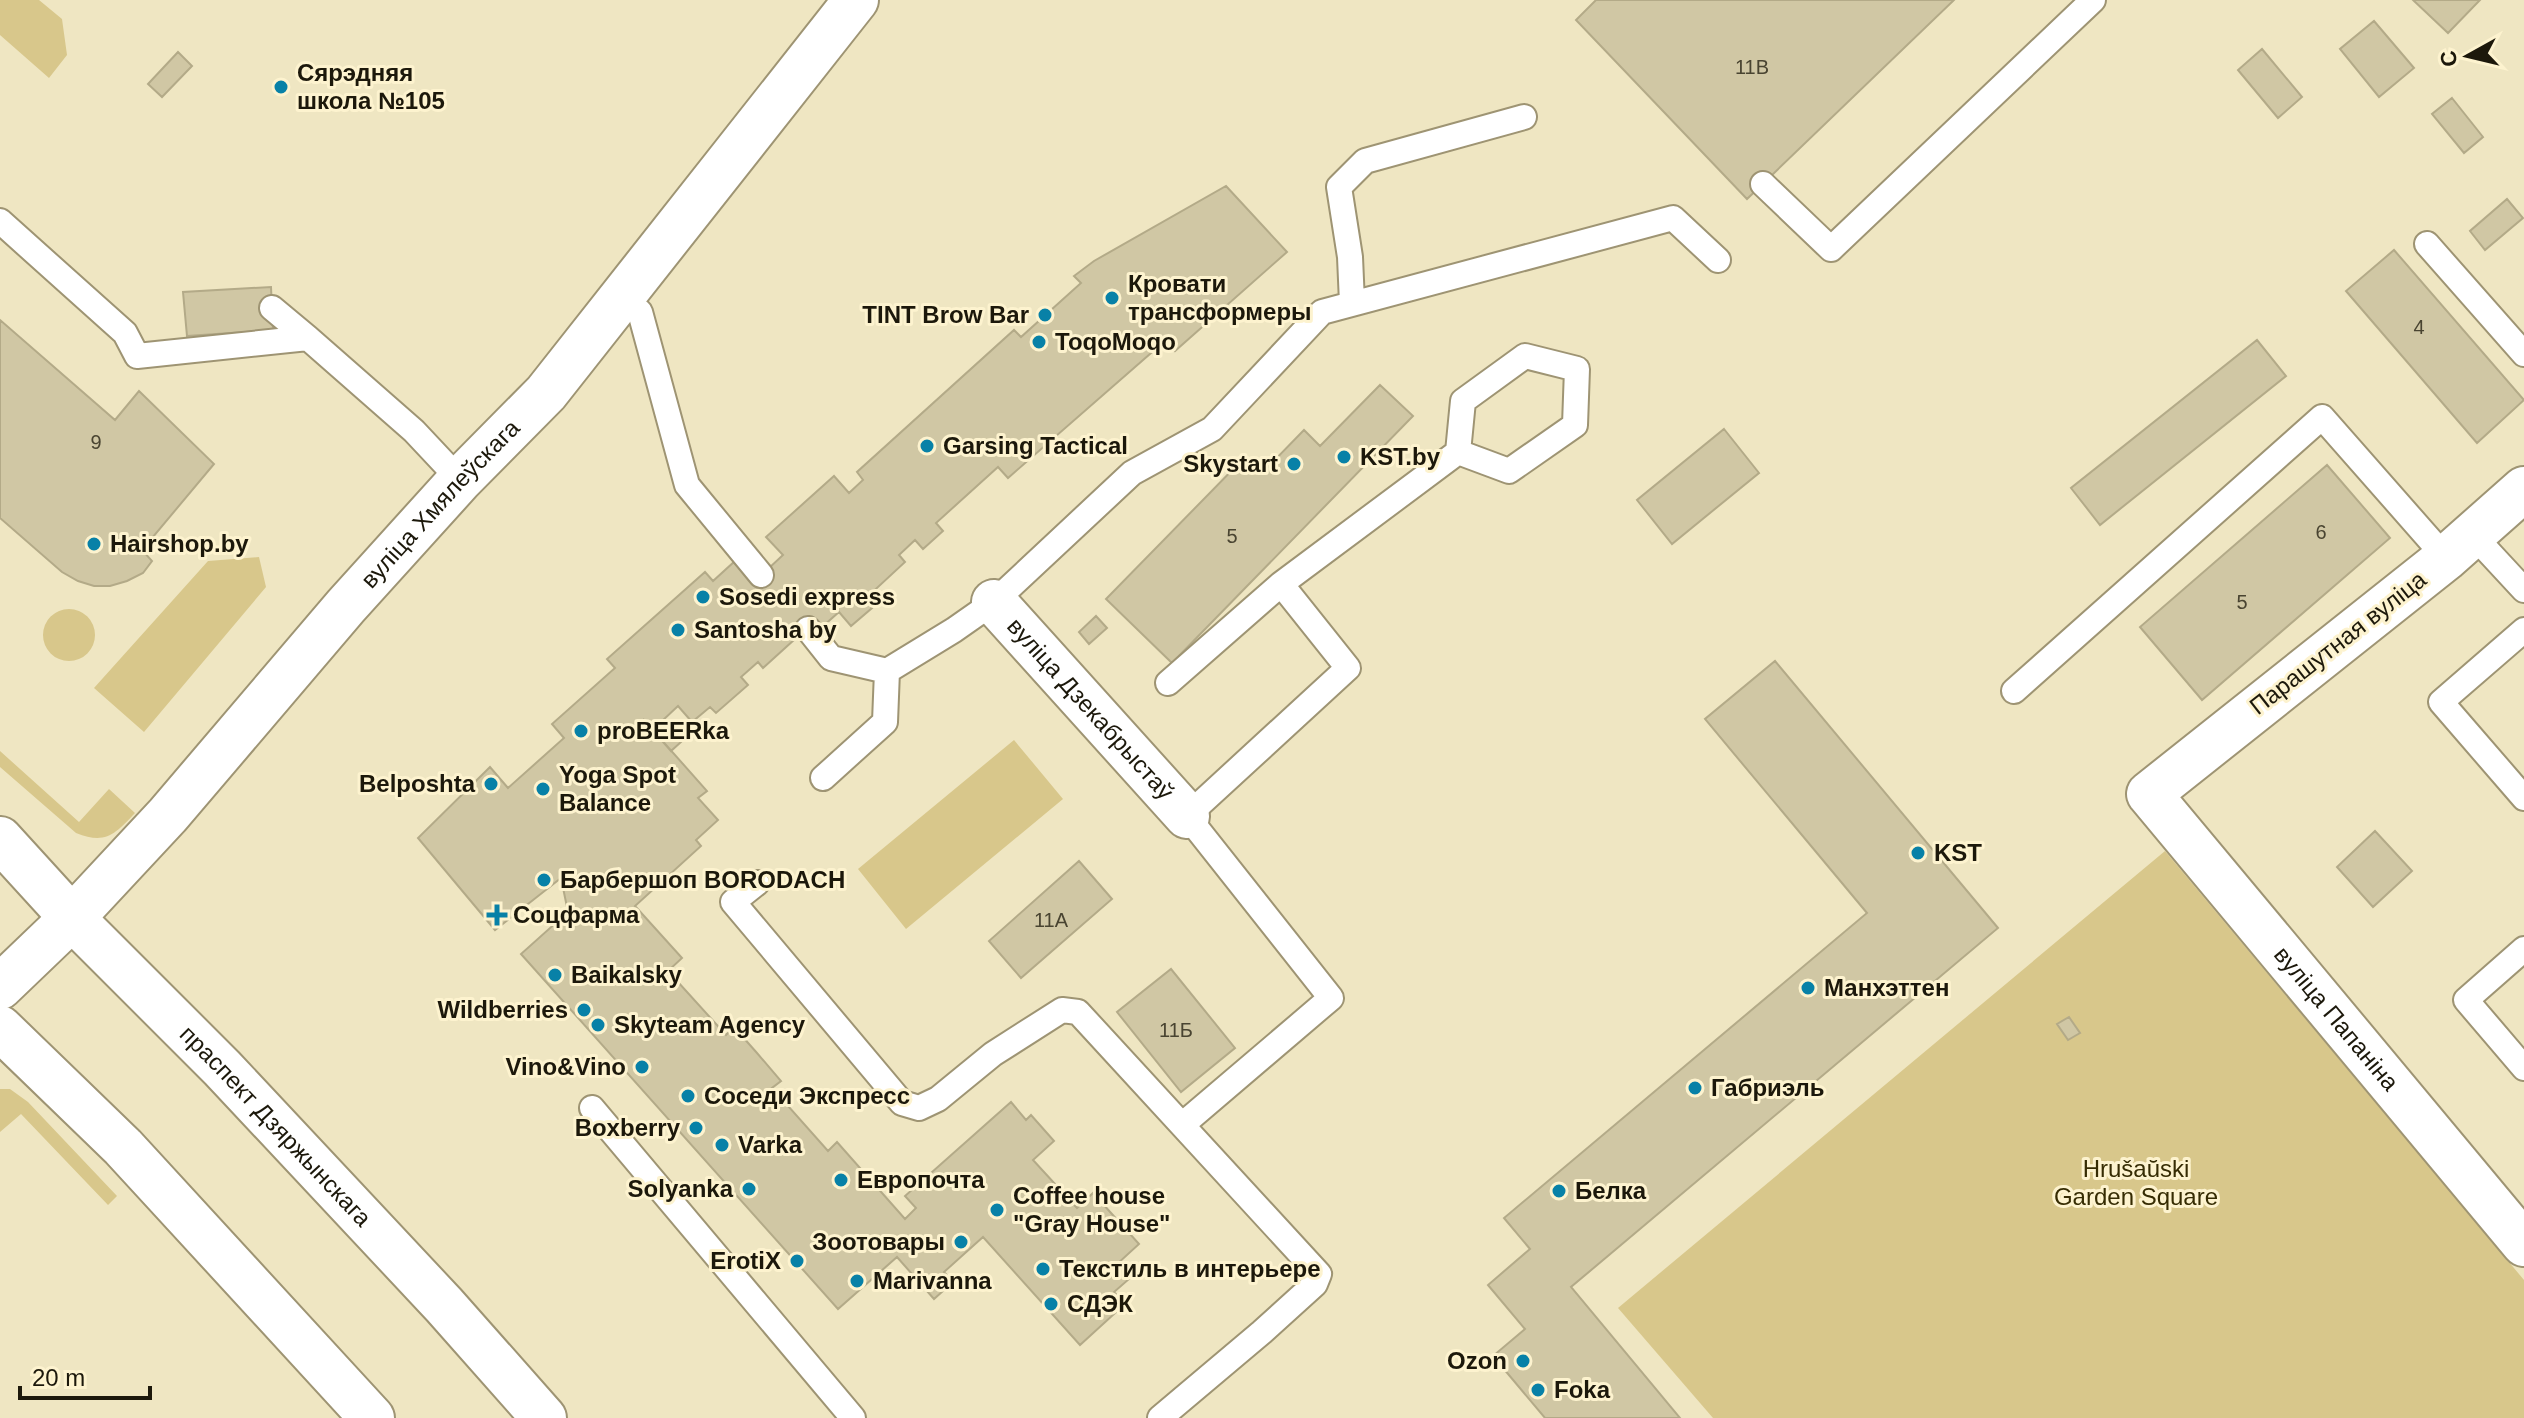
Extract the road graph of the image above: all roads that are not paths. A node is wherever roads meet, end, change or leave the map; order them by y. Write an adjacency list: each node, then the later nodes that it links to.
1 (856, 0): 8 (street, вуліца Хмялеўскага)
2 (2093, 0): 4 (lane)
3 (1524, 117): 9 (lane)
4 (1763, 184)
5 (0, 221): 11 (lane)
6 (2427, 244): 12 (lane)
7 (1718, 260): 9 (lane)
8 (621, 296): 14 (street, вуліца Хмялеўскага); 17 (lane)
9 (1352, 303): 20 (lane)
10 (272, 308): 11 (lane)
11 (308, 338): 14 (lane)
12 (2524, 354)
13 (1458, 452): 13 (lane); 18 (lane)
14 (460, 480): 32 (street, вуліца Хмялеўскага)
15 (2524, 489): 16 (street, Парашутная вуліца)
16 (2459, 546): 19 (lane); 25 (lane); 27 (street, Парашутная вуліца)
17 (761, 575)
18 (1281, 584): 24 (lane); 29 (lane)
19 (2524, 590)
20 (994, 602): 23 (lane); 29 (street, вуліца Дзекабрыстаў)
21 (808, 629): 23 (lane)
22 (2524, 630): 28 (lane)
23 (887, 671): 26 (lane)
24 (1168, 683)
25 (2014, 691)
26 (823, 778)
27 (2149, 794): 39 (street, вуліца Папаніна)
28 (2524, 798)
29 (1187, 816): 38 (lane)
30 (0, 839): 32 (street, праспект Дзяржынскага)
31 (757, 883): 38 (lane)
32 (72, 918): 34 (street, вуліца Хмялеўскага); 41 (street, праспект Дзяржынскага)
33 (2524, 949): 36 (lane)
34 (0, 987)
35 (0, 1028): 40 (street)
36 (2524, 1068)
37 (592, 1108): 42 (lane)
38 (1182, 1125): 43 (lane)
39 (2524, 1244)
40 (372, 1418)
41 (544, 1418)
42 (853, 1418)
43 (1160, 1418)

